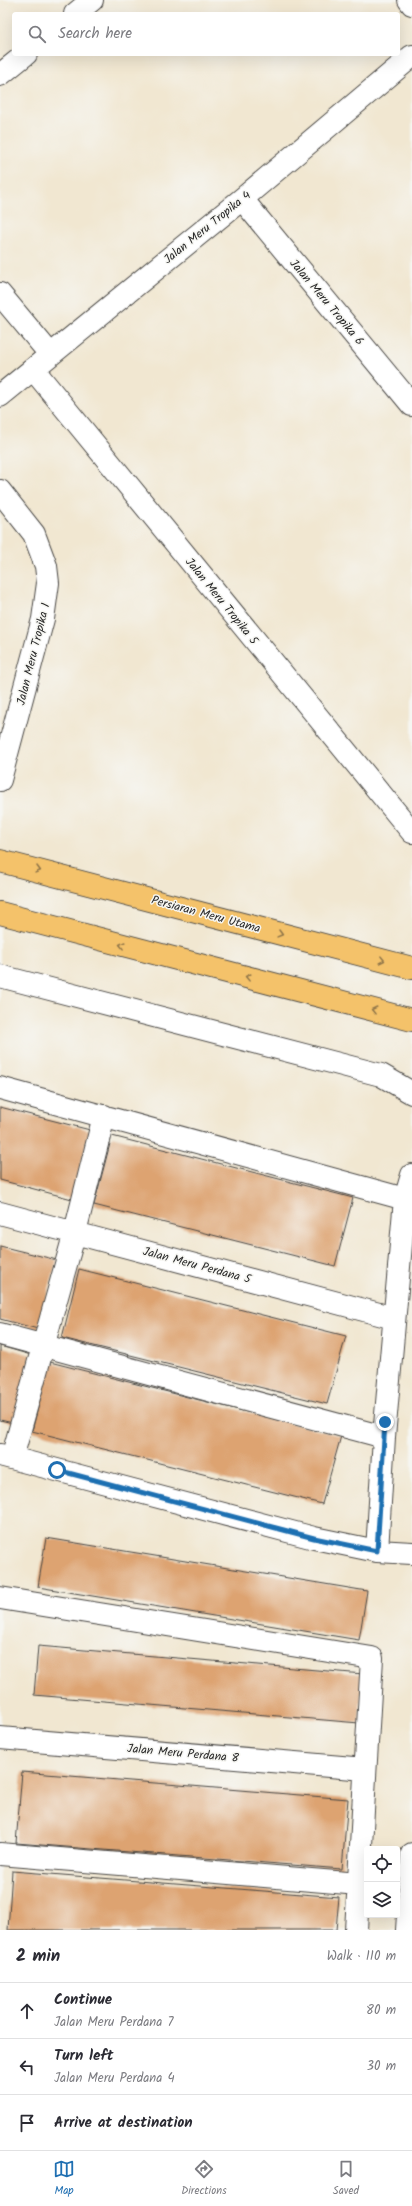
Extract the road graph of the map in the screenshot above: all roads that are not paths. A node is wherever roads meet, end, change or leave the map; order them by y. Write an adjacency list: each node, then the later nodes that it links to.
1 (92, 0): 4 (street)
2 (409, 0): 3 (street)
3 (412, 4)
4 (77, 12)
5 (24, 56): 7 (street)
6 (412, 56): 8 (street, Jalan Meru Tropika 4)
7 (0, 76)
8 (242, 199): 10 (street, Jalan Meru Tropika 4); 13 (street, Jalan Meru Tropika 6)
9 (0, 294): 10 (street)
10 (50, 354): 11 (street, Jalan Meru Tropika 4)
11 (33, 369): 12 (street, Jalan Meru Tropika 4); 16 (street, Jalan Meru Tropika 5)
12 (0, 396)
13 (412, 405)
14 (0, 491): 15 (street, Jalan Meru Tropika 1)
15 (0, 780)
16 (412, 832)
17 (0, 860): 19 (main road, Persiaran Meru Utama, one-way to 19)
18 (0, 913): 21 (main road, one-way to 18)
19 (412, 968)
20 (0, 976): 23 (street)
21 (412, 1020)
22 (0, 1088): 24 (street)
23 (412, 1093)
24 (104, 1116): 26 (street); 28 (street)
25 (412, 1175): 26 (street)
26 (405, 1199): 29 (street)
27 (0, 1213): 28 (street, Jalan Meru Perdana 5)
28 (75, 1232): 29 (street, Jalan Meru Perdana 5); 31 (street)
29 (394, 1318): 32 (street)
30 (0, 1334): 31 (street)
31 (42, 1346): 32 (street); 33 (street)
32 (384, 1437): 34 (street)
33 (6, 1457): 34 (street)
34 (377, 1551): 35 (street)
35 (412, 1553)
36 (0, 1598): 38 (street)
37 (0, 1738): 38 (street, Jalan Meru Perdana 8)
38 (365, 1769): 41 (street)
39 (0, 1854): 41 (street)
40 (412, 1855): 43 (street)
41 (359, 1884): 42 (street)
42 (356, 1930)
43 (407, 1930)

